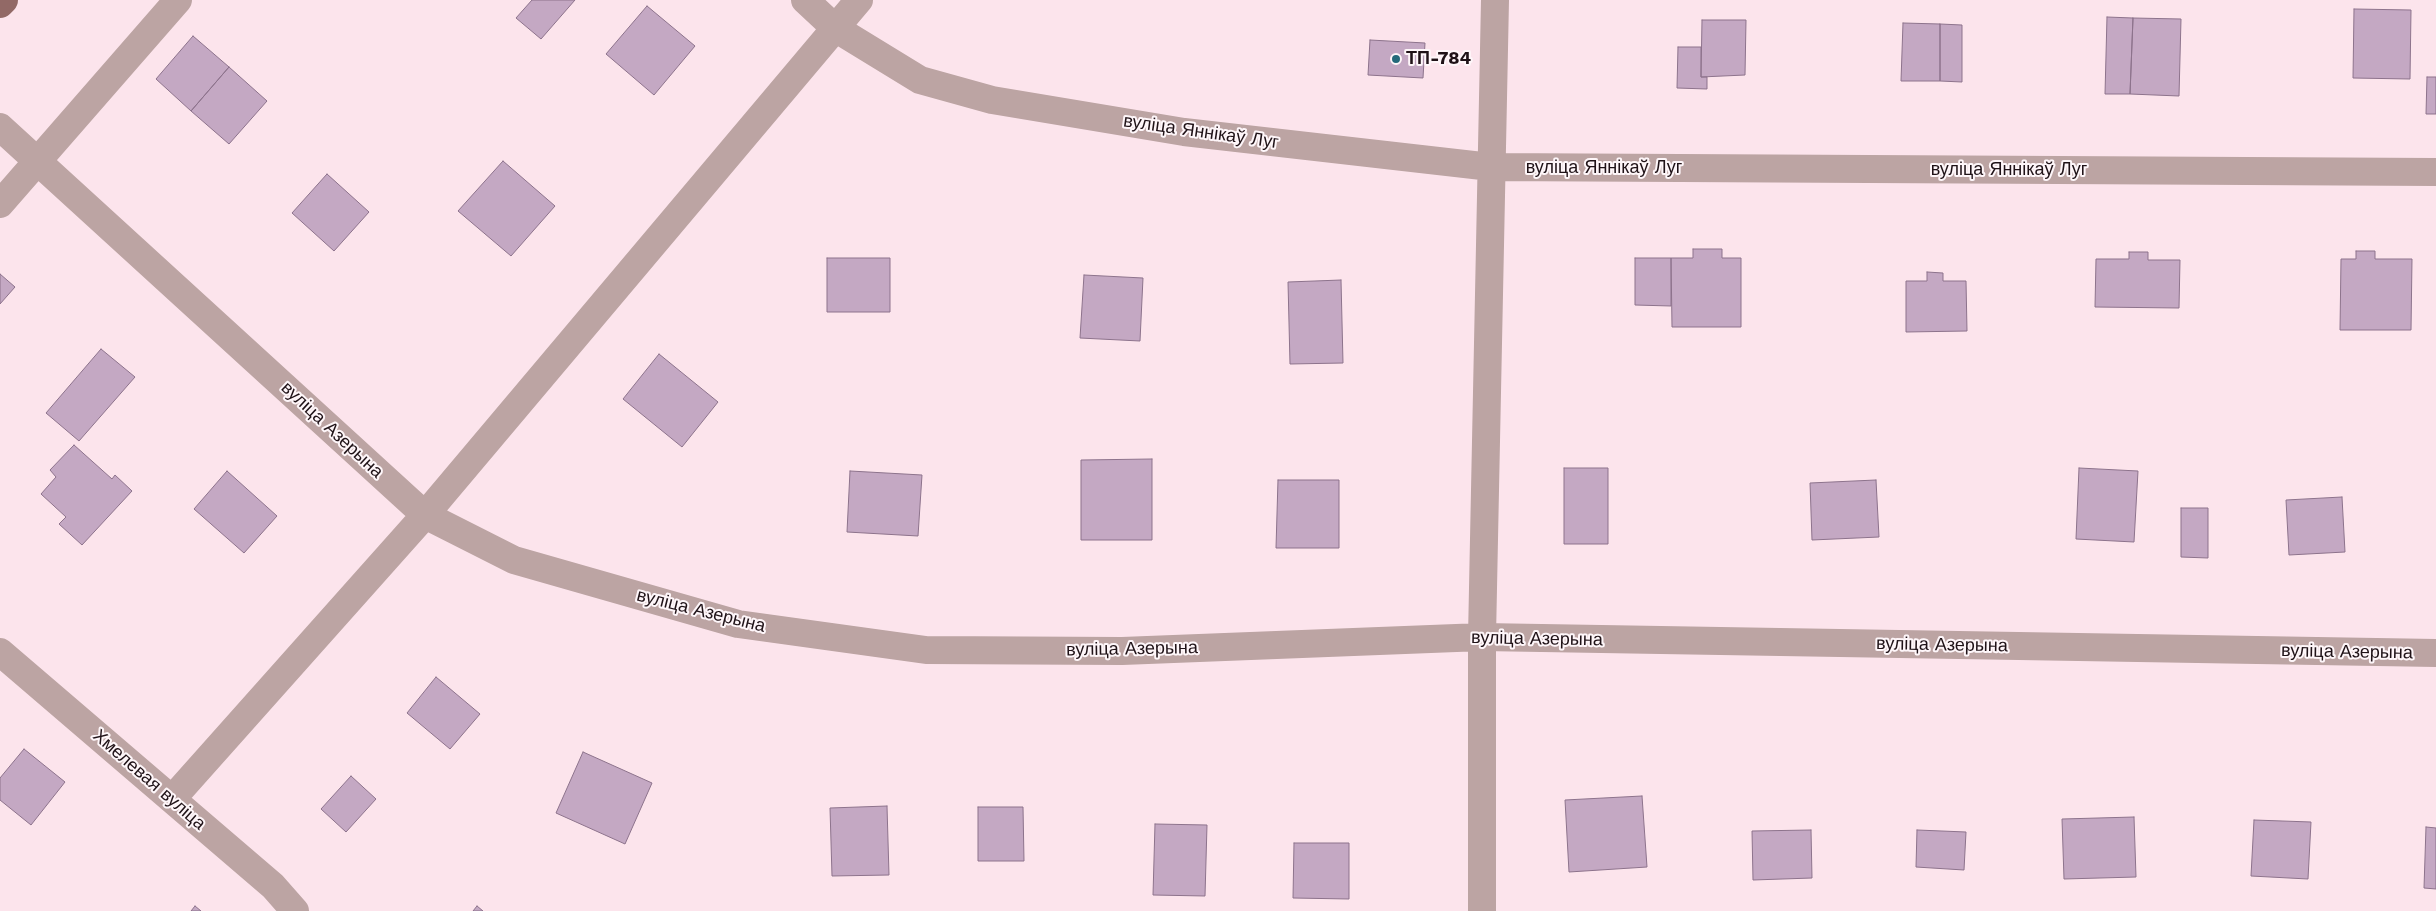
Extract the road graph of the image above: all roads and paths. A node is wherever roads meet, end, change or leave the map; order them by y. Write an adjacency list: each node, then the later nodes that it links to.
1 (4, 0): 6 (main road)
2 (178, 0): 9 (street)
3 (805, 0): 7 (street, вуліца Яннікаў Луг)
4 (859, 0): 7 (street)
5 (1495, 0): 10 (street)
6 (0, 4)
7 (835, 28): 10 (street, вуліца Яннікаў Луг); 13 (street)
8 (0, 127): 9 (street, вуліца Азерына)
9 (38, 160): 12 (street); 13 (street, вуліца Азерына)
10 (1491, 167): 11 (street, вуліца Яннікаў Луг); 14 (street)
11 (2436, 172)
12 (0, 204)
13 (425, 515): 14 (street, вуліца Азерына); 17 (street)
14 (1482, 637): 16 (street, вуліца Азерына); 19 (street)
15 (0, 652): 17 (street, Хмелевая вуліца)
16 (2436, 653)
17 (172, 799): 18 (street, Хмелевая вуліца)
18 (295, 911)
19 (1482, 911)

